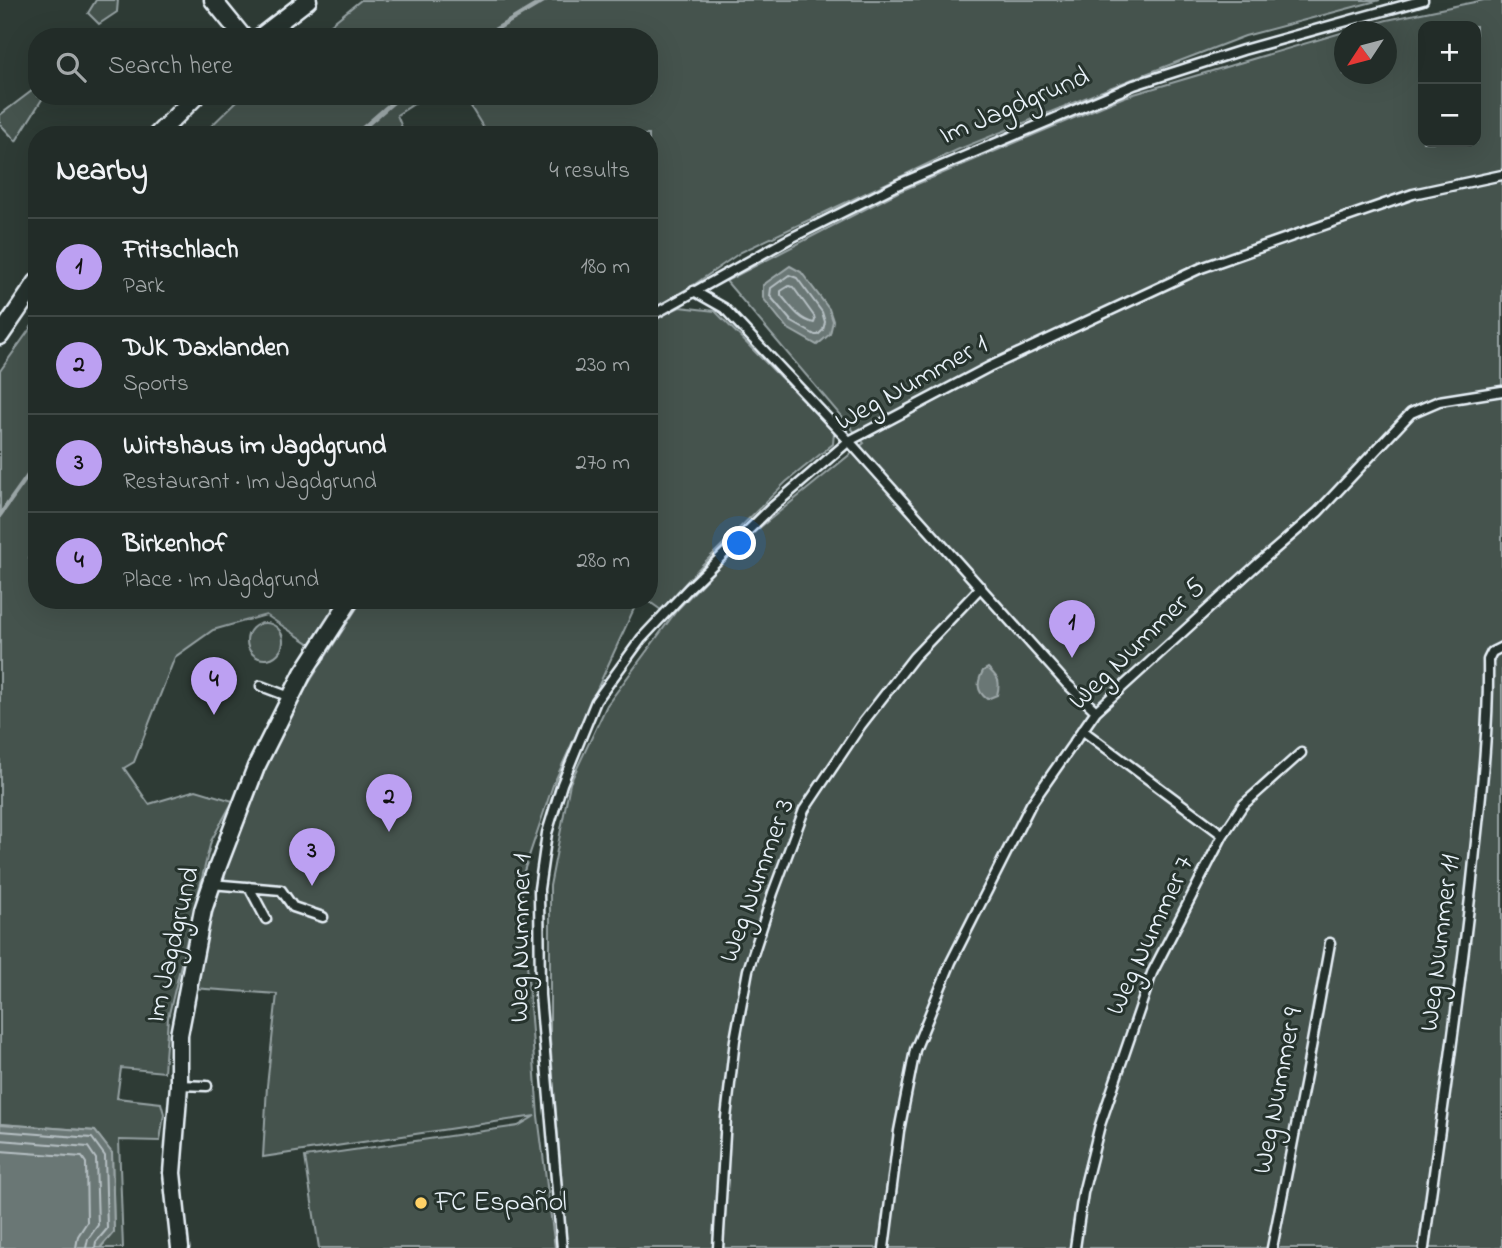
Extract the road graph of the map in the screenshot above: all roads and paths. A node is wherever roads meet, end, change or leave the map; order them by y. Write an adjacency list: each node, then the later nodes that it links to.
1 (213, 0): 4 (street)
2 (308, 0): 5 (street)
3 (1423, 0): 9 (lane, Im Jagdgrund)
4 (236, 28)
5 (272, 28)
6 (186, 105): 7 (street)
7 (166, 126)
8 (1502, 175): 14 (lane, Weg Nummer 1)
9 (694, 292): 11 (lane, Im Jagdgrund); 14 (lane)
10 (28, 295): 12 (street)
11 (658, 312)
12 (0, 336)
13 (1502, 391): 20 (lane, Weg Nummer 5)
14 (849, 441): 15 (lane); 32 (lane, Weg Nummer 1)
15 (981, 587): 20 (lane); 33 (lane, Weg Nummer 3)
16 (344, 609): 19 (street, Im Jagdgrund)
17 (1501, 647): 37 (lane, Weg Nummer 11)
18 (261, 685): 19 (lane)
19 (290, 697): 24 (street, Im Jagdgrund)
20 (1096, 711): 21 (lane, Weg Nummer 5)
21 (1082, 730): 23 (lane); 34 (lane, Weg Nummer 5)
22 (1301, 753): 23 (lane, Weg Nummer 7)
23 (1223, 835): 35 (lane, Weg Nummer 7)
24 (211, 884): 25 (lane); 29 (street, Im Jagdgrund)
25 (249, 887): 26 (lane); 27 (lane)
26 (323, 917)
27 (266, 919)
28 (1330, 943): 36 (lane, Weg Nummer 9)
29 (179, 1084): 30 (lane); 31 (street, Im Jagdgrund)
30 (207, 1086)
31 (180, 1248)
32 (562, 1248)
33 (718, 1248)
34 (884, 1248)
35 (1075, 1248)
36 (1272, 1248)
37 (1424, 1248)

